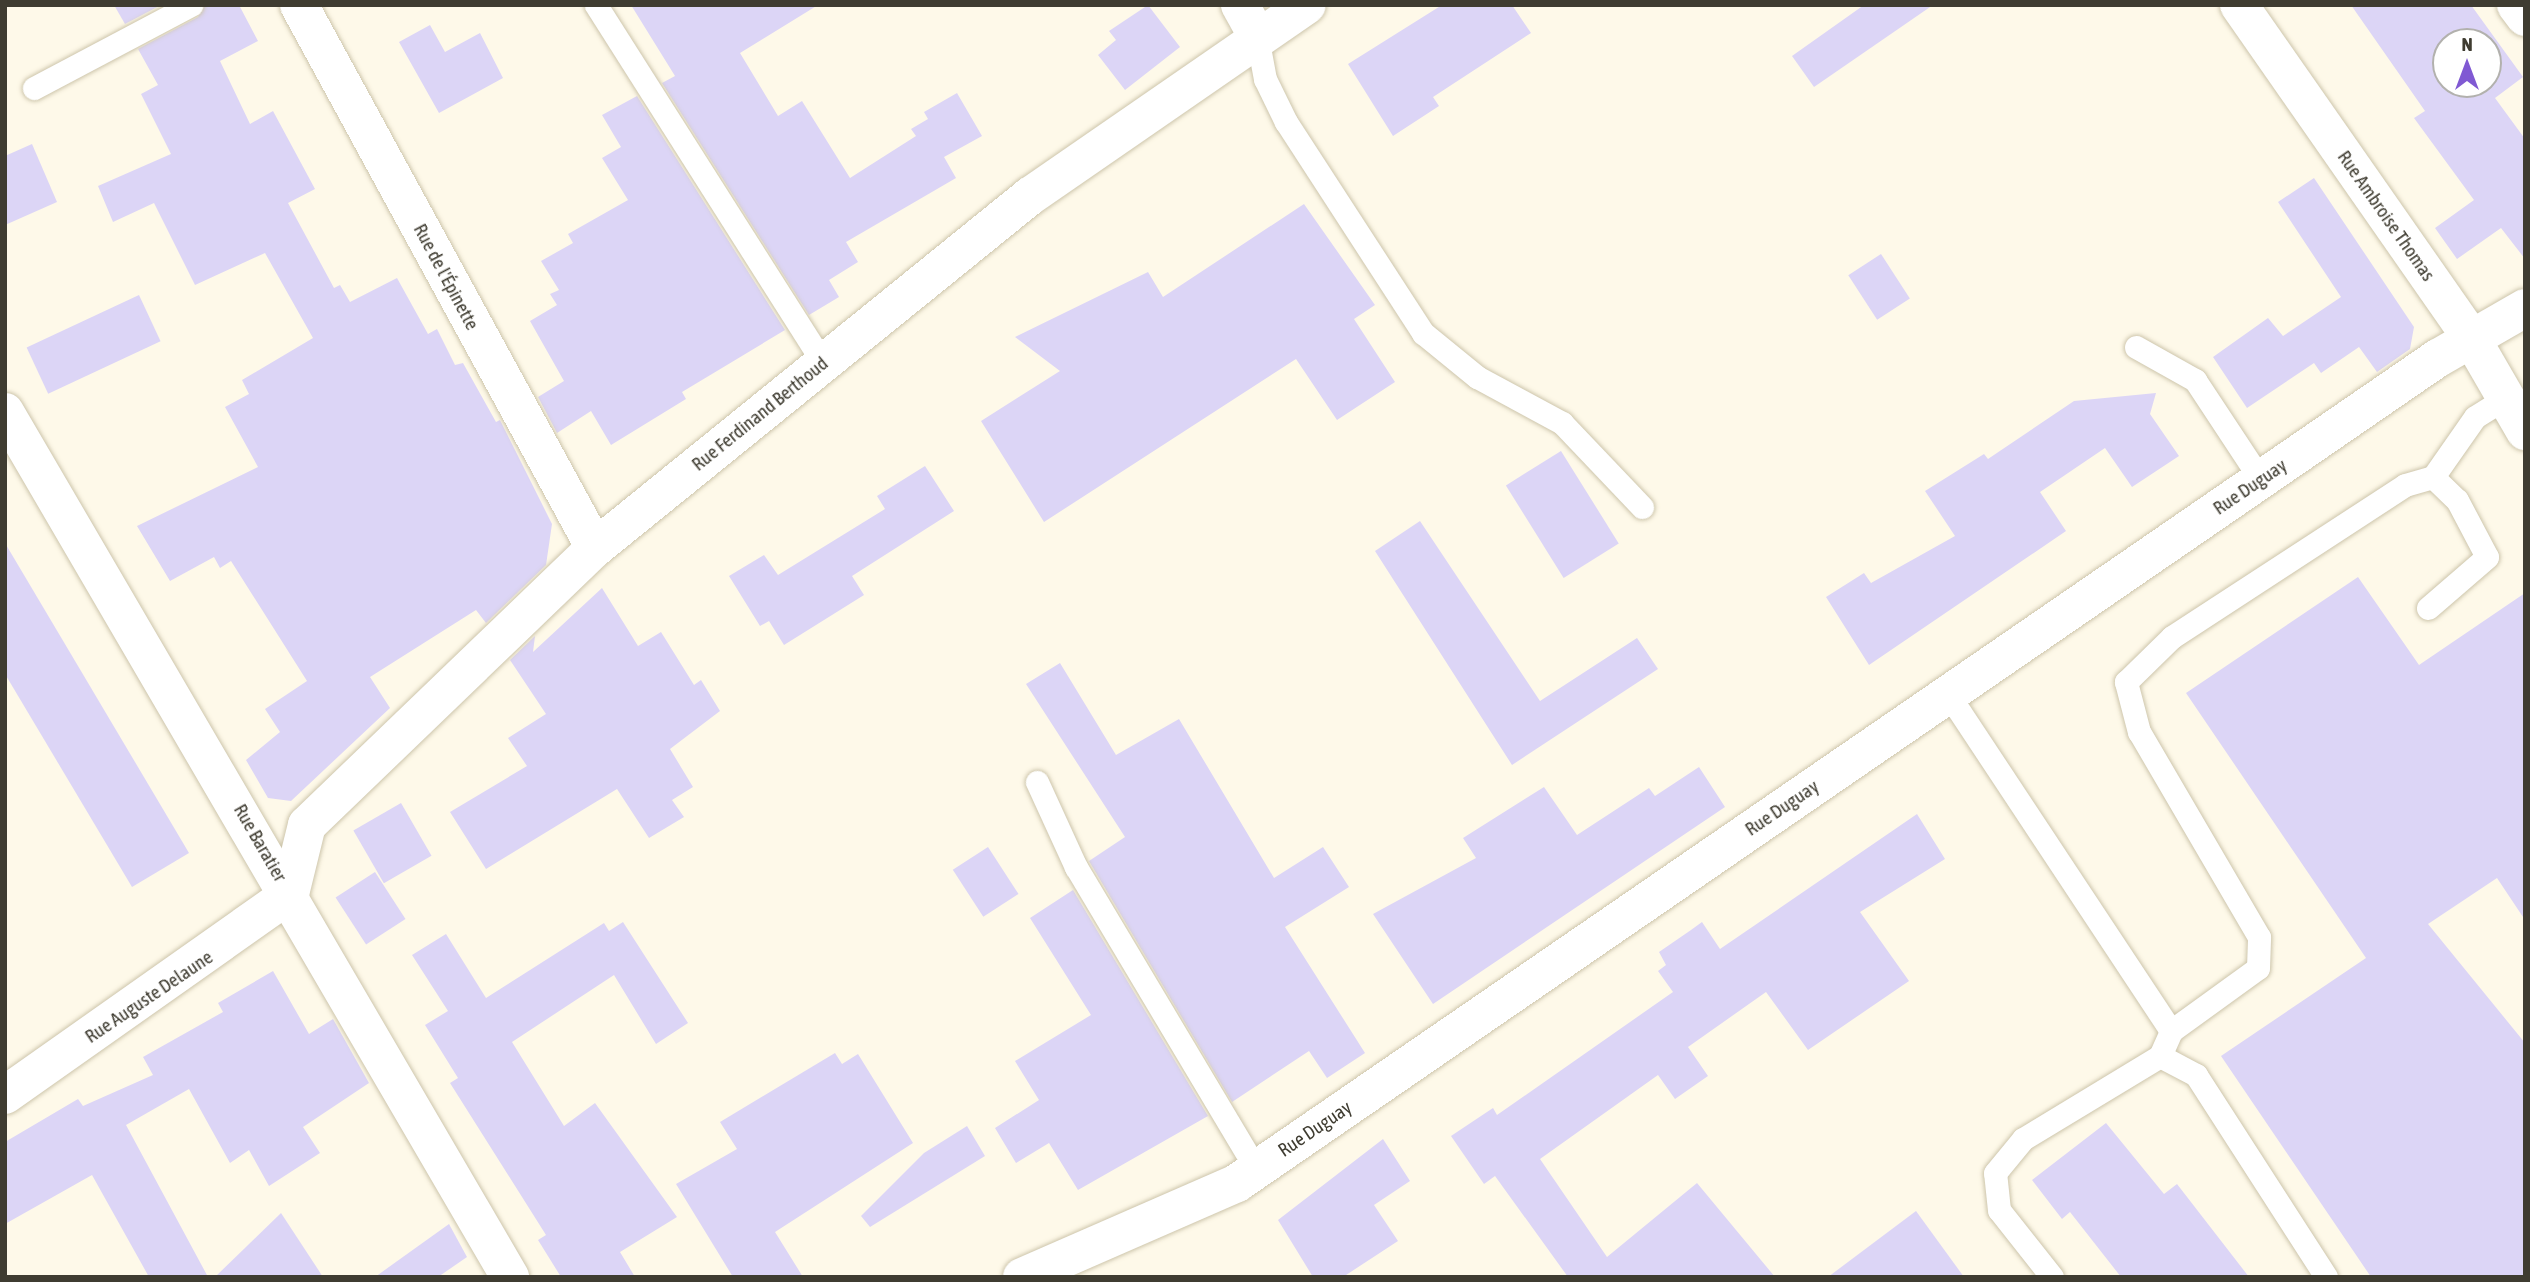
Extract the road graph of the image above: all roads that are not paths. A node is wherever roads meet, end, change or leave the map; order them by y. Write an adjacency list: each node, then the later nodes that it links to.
1 (191, 5): 9 (lane)
2 (299, 5): 20 (street, Rue de l'Épinette)
3 (596, 5): 13 (lane)
4 (1307, 5): 8 (street, Rue Ferdinand Berthoud)
5 (2239, 5): 11 (street, Rue Ambroise Thomas)
6 (2516, 5): 7 (street)
7 (2525, 17)
8 (1249, 21): 13 (street, Rue Ferdinand Berthoud); 19 (lane)
9 (34, 88)
10 (2525, 309): 11 (street, Rue Duguay)
11 (2470, 336): 14 (street, Rue Ambroise Thomas); 18 (street, Rue Duguay)
12 (2136, 347): 18 (lane)
13 (823, 363): 20 (street, Rue Ferdinand Berthoud)
14 (2504, 399): 16 (street, Rue Ambroise Thomas); 17 (lane)
15 (5, 412): 24 (street, Rue Baratier)
16 (2525, 431)
17 (2433, 477): 21 (lane); 25 (lane)
18 (2261, 480): 22 (street, Rue Duguay)
19 (1642, 507)
20 (595, 548): 24 (street, Rue Ferdinand Berthoud)
21 (2428, 608)
22 (1948, 694): 25 (lane); 28 (street, Rue Duguay)
23 (1037, 782): 28 (lane)
24 (290, 894): 27 (street, Rue Auguste Delaune); 29 (street, Rue Baratier)
25 (2171, 1031): 26 (lane)
26 (2160, 1055): 31 (lane); 32 (lane)
27 (5, 1095)
28 (1256, 1169): 30 (street, Rue Duguay)
29 (510, 1277)
30 (1022, 1277)
31 (2052, 1277)
32 (2326, 1277)

